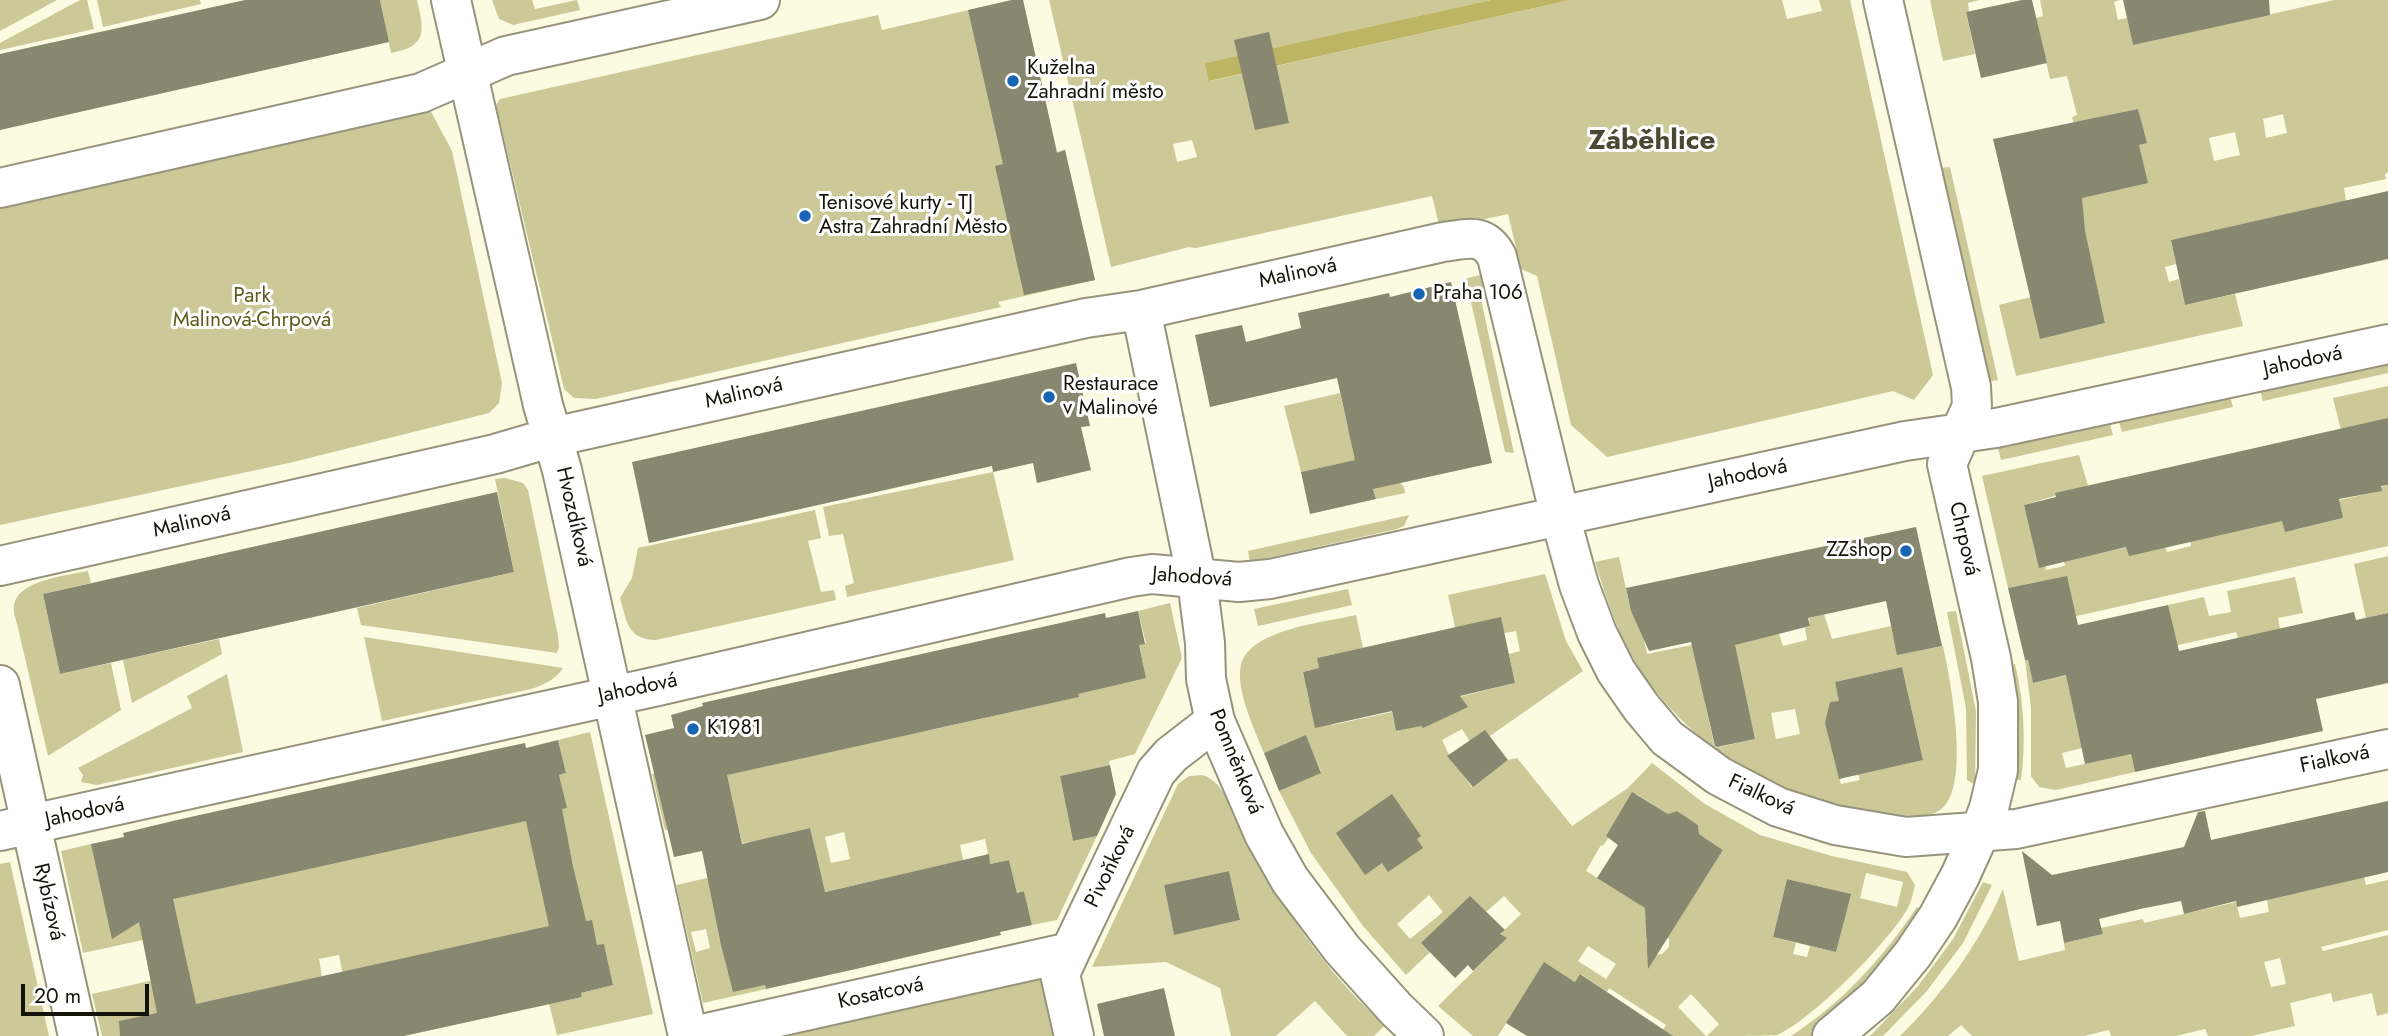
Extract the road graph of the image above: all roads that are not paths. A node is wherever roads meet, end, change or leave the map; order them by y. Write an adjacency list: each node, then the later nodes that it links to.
1 (451, 0): 4 (street, Hvozdíková)
2 (760, 0): 4 (street)
3 (1883, 0): 9 (street, Chrpová)
4 (467, 72): 5 (street); 10 (street, Hvozdíková)
5 (0, 188)
6 (1490, 244): 7 (street, Malinová); 11 (street, Fialková)
7 (1141, 310): 10 (street, Malinová); 13 (street, Pomněnková)
8 (2388, 344): 9 (street, Jahodová)
9 (1959, 434): 11 (street, Jahodová); 19 (street, Chrpová)
10 (553, 437): 12 (street, Malinová); 15 (street, Hvozdíková)
11 (1560, 516): 13 (street, Jahodová); 19 (street, Fialková)
12 (0, 566)
13 (1197, 580): 15 (street, Jahodová); 16 (street, Pomněnková)
14 (0, 685): 18 (street, Rybízová)
15 (612, 695): 18 (street, Jahodová); 22 (street, Hvozdíková)
16 (1214, 721): 20 (street, Pivoňková); 24 (street, Pomněnková)
17 (2388, 749): 19 (street, Fialková)
18 (15, 828): 21 (street, Rybízová)
19 (1980, 832): 25 (street, Chrpová)
20 (1070, 952): 22 (street, Kosatcová); 23 (street, Pivoňková)
21 (78, 1036)
22 (690, 1036)
23 (1074, 1036)
24 (1424, 1036)
25 (1832, 1036)

